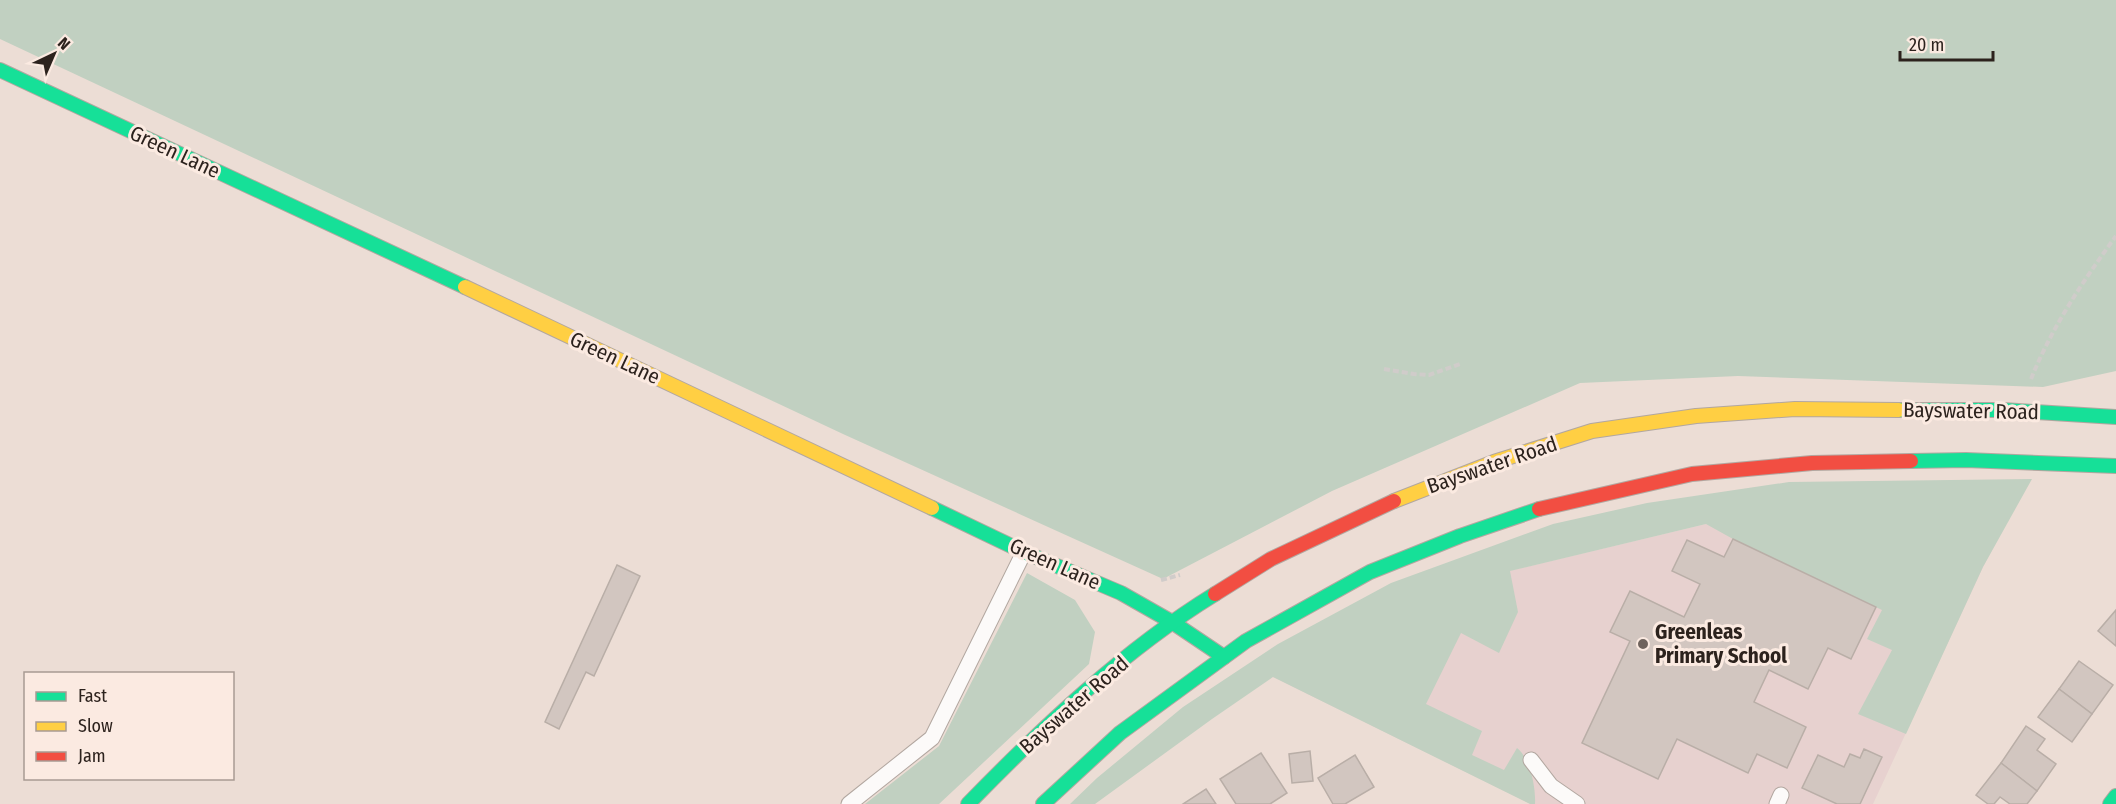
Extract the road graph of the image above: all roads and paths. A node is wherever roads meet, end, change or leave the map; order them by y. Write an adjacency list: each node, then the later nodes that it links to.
1 (0, 70): 8 (main road, Green Lane)
2 (2116, 236): 5 (path)
3 (1460, 364): 4 (path)
4 (1384, 369)
5 (2022, 411): 6 (main road, Bayswater Road); 9 (main road, Bayswater Road)
6 (2116, 417)
7 (2116, 466): 10 (main road)
8 (1024, 552): 9 (main road, Green Lane); 13 (lane)
9 (1172, 622): 10 (main road, Green Lane); 14 (main road, Bayswater Road)
10 (1224, 657): 15 (main road)
11 (1532, 760): 16 (lane)
12 (2116, 796): 17 (main road)
13 (849, 804)
14 (968, 804)
15 (1043, 804)
16 (1577, 804)
17 (2110, 804)

